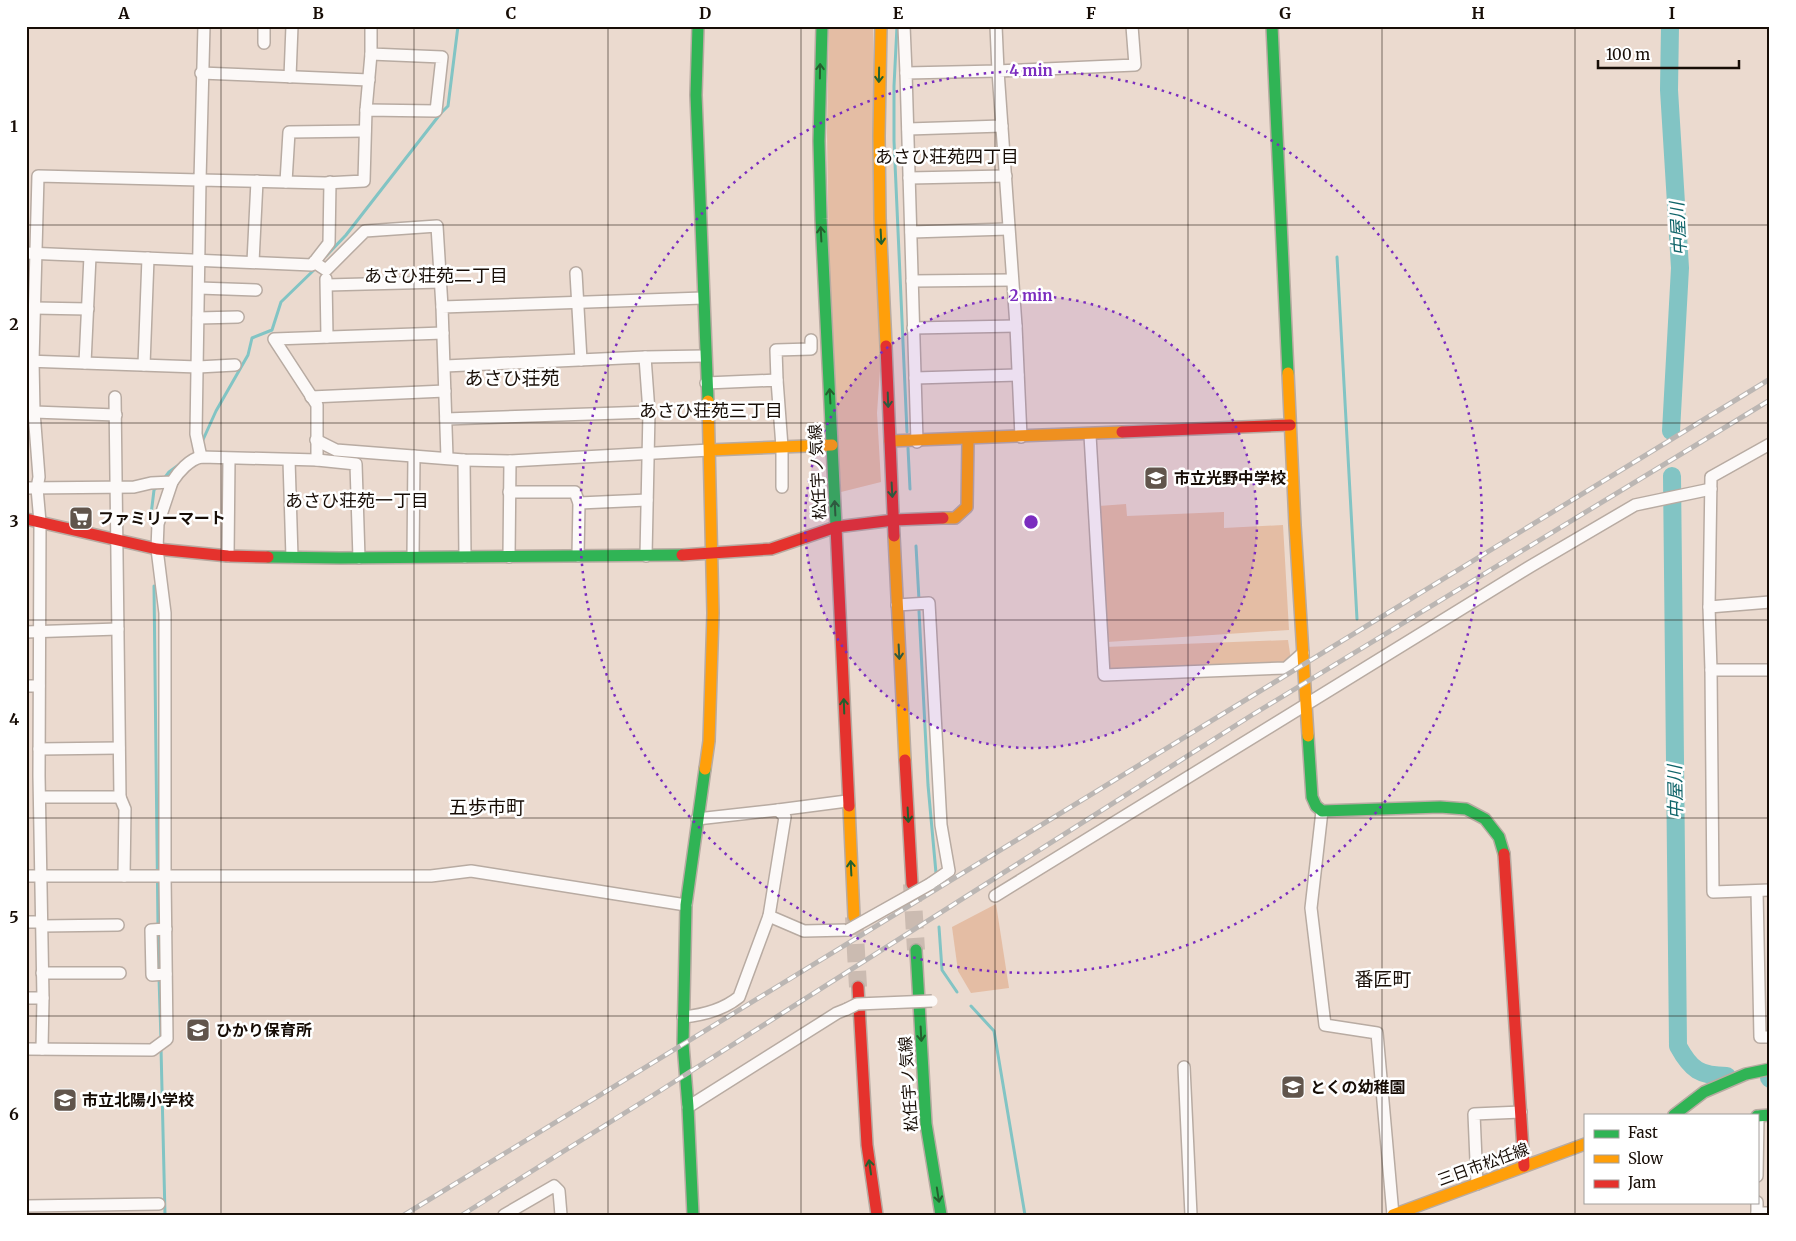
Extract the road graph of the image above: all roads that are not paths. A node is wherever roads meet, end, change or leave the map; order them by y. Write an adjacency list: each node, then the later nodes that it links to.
1 (204, 26): 15 (street)
2 (264, 26): 12 (street)
3 (292, 26): 17 (street)
4 (371, 26): 13 (street)
5 (698, 26): 46 (street)
6 (822, 26): 87 (street, 松任宇ノ気線, one-way to 6)
7 (881, 26): 84 (street, one-way to 84)
8 (904, 26): 16 (street)
9 (996, 26): 14 (street)
10 (1132, 26): 14 (street)
11 (1272, 26): 79 (street)
12 (264, 43)
13 (371, 54): 18 (street); 19 (street)
14 (998, 71): 16 (street); 20 (street)
15 (202, 73): 17 (street); 27 (street)
16 (906, 73): 21 (street)
17 (290, 77): 18 (street)
18 (369, 80): 19 (street)
19 (366, 110): 22 (street)
20 (1002, 126): 21 (street); 25 (street)
21 (908, 129): 26 (street)
22 (365, 131): 29 (street); 30 (street)
23 (26, 176): 24 (street)
24 (38, 176): 27 (street); 33 (street)
25 (1006, 176): 26 (street); 31 (street)
26 (909, 178): 32 (street)
27 (200, 180): 28 (street); 36 (street)
28 (256, 181): 29 (street); 37 (street)
29 (286, 182): 30 (street)
30 (330, 182): 38 (street)
31 (1008, 229): 32 (street); 40 (street)
32 (911, 232): 41 (street)
33 (31, 253): 34 (street); 49 (street)
34 (90, 256): 35 (street); 50 (street)
35 (148, 258): 36 (street); 64 (street)
36 (199, 260): 37 (street); 44 (street)
37 (253, 262): 38 (street)
38 (320, 266): 42 (street); 43 (street)
39 (576, 274): 47 (street)
40 (1012, 280): 41 (street); 53 (street)
41 (912, 281): 54 (street)
42 (441, 282): 43 (street); 48 (street)
43 (326, 285): 57 (street)
44 (198, 288): 45 (street); 51 (street)
45 (256, 290)
46 (703, 298): 47 (street); 59 (street)
47 (577, 302): 48 (street); 61 (street)
48 (442, 307): 56 (street)
49 (34, 308): 50 (street); 55 (street)
50 (88, 310): 63 (street)
51 (198, 318): 52 (street); 67 (street)
52 (238, 318)
53 (1016, 326): 54 (street); 68 (street)
54 (913, 328): 69 (street)
55 (30, 330): 62 (street)
56 (443, 333): 57 (street); 66 (street)
57 (327, 337): 74 (street)
58 (811, 340): 70 (street)
59 (705, 356): 60 (street); 71 (street)
60 (645, 357): 61 (street); 76 (street)
61 (581, 360): 66 (street)
62 (29, 361): 63 (street); 75 (street)
63 (85, 363): 64 (street)
64 (144, 365): 67 (street)
65 (235, 365): 67 (street)
66 (445, 366): 72 (street)
67 (198, 367): 89 (street)
68 (1018, 375): 69 (street); 81 (street)
69 (915, 378): 85 (street)
70 (777, 380): 71 (street); 88 (street)
71 (706, 383): 90 (street)
72 (445, 391): 74 (street); 78 (street)
73 (115, 396): 77 (street)
74 (312, 397): 83 (street)
75 (34, 412): 77 (street); 101 (street)
76 (649, 412): 78 (street); 91 (street)
77 (116, 415): 102 (street)
78 (446, 419): 94 (street)
79 (1290, 425): 80 (street); 128 (street)
80 (1090, 434): 81 (street); 128 (street)
81 (1021, 437): 82 (street)
82 (968, 439): 85 (street); 108 (street)
83 (316, 440): 92 (street); 96 (street)
84 (890, 442): 85 (street); 108 (street, one-way to 108)
85 (916, 442)
86 (1770, 444): 103 (street)
87 (832, 445): 88 (street); 110 (street, 松任宇ノ気線, one-way to 87)
88 (782, 447): 90 (street); 100 (street)
89 (200, 450): 93 (street); 99 (street)
90 (710, 450): 91 (street); 113 (street)
91 (647, 455): 98 (street); 105 (street)
92 (414, 456): 94 (street); 118 (street)
93 (229, 458): 95 (street); 114 (street)
94 (447, 458): 97 (street)
95 (289, 460): 96 (street); 117 (street)
96 (317, 460): 121 (street)
97 (464, 460): 98 (street); 119 (street)
98 (510, 461): 104 (street)
99 (170, 482): 102 (street); 112 (street)
100 (782, 487)
101 (32, 488): 102 (street); 109 (street)
102 (116, 488): 111 (street)
103 (1711, 489): 124 (street); 133 (street)
104 (509, 492): 106 (street); 120 (street)
105 (646, 500): 106 (street); 116 (street)
106 (579, 502): 115 (street)
107 (26, 519): 109 (street)
108 (894, 520): 110 (street); 123 (street)
109 (40, 522): 111 (street); 127 (street)
110 (836, 527): 113 (street); 142 (street, 松任宇ノ気線, one-way to 110)
111 (117, 541): 112 (street); 125 (street)
112 (157, 549): 114 (street); 149 (street)
113 (712, 554): 116 (street); 145 (street)
114 (228, 556): 117 (street)
115 (578, 556): 116 (street); 120 (street)
116 (646, 556)
117 (292, 557): 121 (street)
118 (413, 557): 119 (street); 121 (street)
119 (465, 557): 120 (street)
120 (509, 557)
121 (359, 558)
122 (1770, 602): 124 (street)
123 (897, 605): 150 (street, one-way to 150); 155 (street, bridge)
124 (1709, 607): 129 (street)
125 (118, 629): 127 (street); 136 (street)
126 (26, 632): 127 (street)
127 (40, 632): 132 (street)
128 (1303, 653): 133 (street)
129 (1710, 670): 130 (street); 152 (street)
130 (1770, 670)
131 (26, 686): 132 (street)
132 (39, 686): 135 (street)
133 (1306, 705): 144 (street); 153 (street)
134 (26, 728): 135 (street)
135 (39, 728): 137 (street)
136 (119, 748): 137 (street); 141 (street)
137 (39, 749): 139 (street)
138 (26, 776): 139 (street)
139 (39, 776): 140 (street)
140 (40, 797): 141 (street); 147 (street)
141 (120, 797): 148 (street)
142 (847, 801): 143 (street); 156 (street, 松任宇ノ気線, one-way to 142)
143 (778, 810): 145 (street); 155 (street)
144 (1322, 811): 176 (street); 195 (street)
145 (697, 819): 154 (street)
146 (26, 876): 147 (street)
147 (41, 876): 148 (street); 158 (street)
148 (124, 876): 149 (street)
149 (160, 876): 154 (street); 160 (street)
150 (912, 884)
151 (1770, 890): 152 (street)
152 (1757, 891): 170 (street)
153 (995, 896)
154 (686, 905): 169 (street)
155 (769, 916): 169 (street)
156 (854, 917)
157 (26, 922): 158 (street)
158 (41, 924): 159 (street); 162 (street)
159 (118, 925)
160 (166, 929): 164 (street); 164 (street)
161 (916, 950): 193 (street, 松任宇ノ気線, one-way to 193)
162 (42, 973): 163 (street); 167 (street)
163 (120, 973)
164 (166, 974): 172 (street)
165 (858, 987): 192 (street, one-way to 165)
166 (26, 998): 167 (street)
167 (43, 998): 172 (street)
168 (932, 1001): 175 (street, bridge)
169 (683, 1017): 175 (street)
170 (1770, 1037)
171 (26, 1049): 172 (street)
172 (42, 1049)
173 (1184, 1067): 194 (street)
174 (1770, 1070): 177 (street)
175 (688, 1107): 191 (street)
176 (1520, 1112): 181 (street); 182 (street)
177 (1675, 1114)
178 (1770, 1115): 179 (street)
179 (1758, 1116)
180 (1584, 1144): 181 (street, 三日市松任線)
181 (1524, 1166): 182 (street, 三日市松任線)
182 (1477, 1184): 195 (street, 三日市松任線)
183 (159, 1204): 186 (street)
184 (26, 1206): 185 (street)
185 (44, 1210): 186 (street)
186 (126, 1210)
187 (1757, 1210): 188 (street)
188 (1770, 1213)
189 (504, 1215): 190 (street)
190 (560, 1215)
191 (692, 1215)
192 (877, 1215)
193 (941, 1215)
194 (1192, 1215)
195 (1393, 1215)

